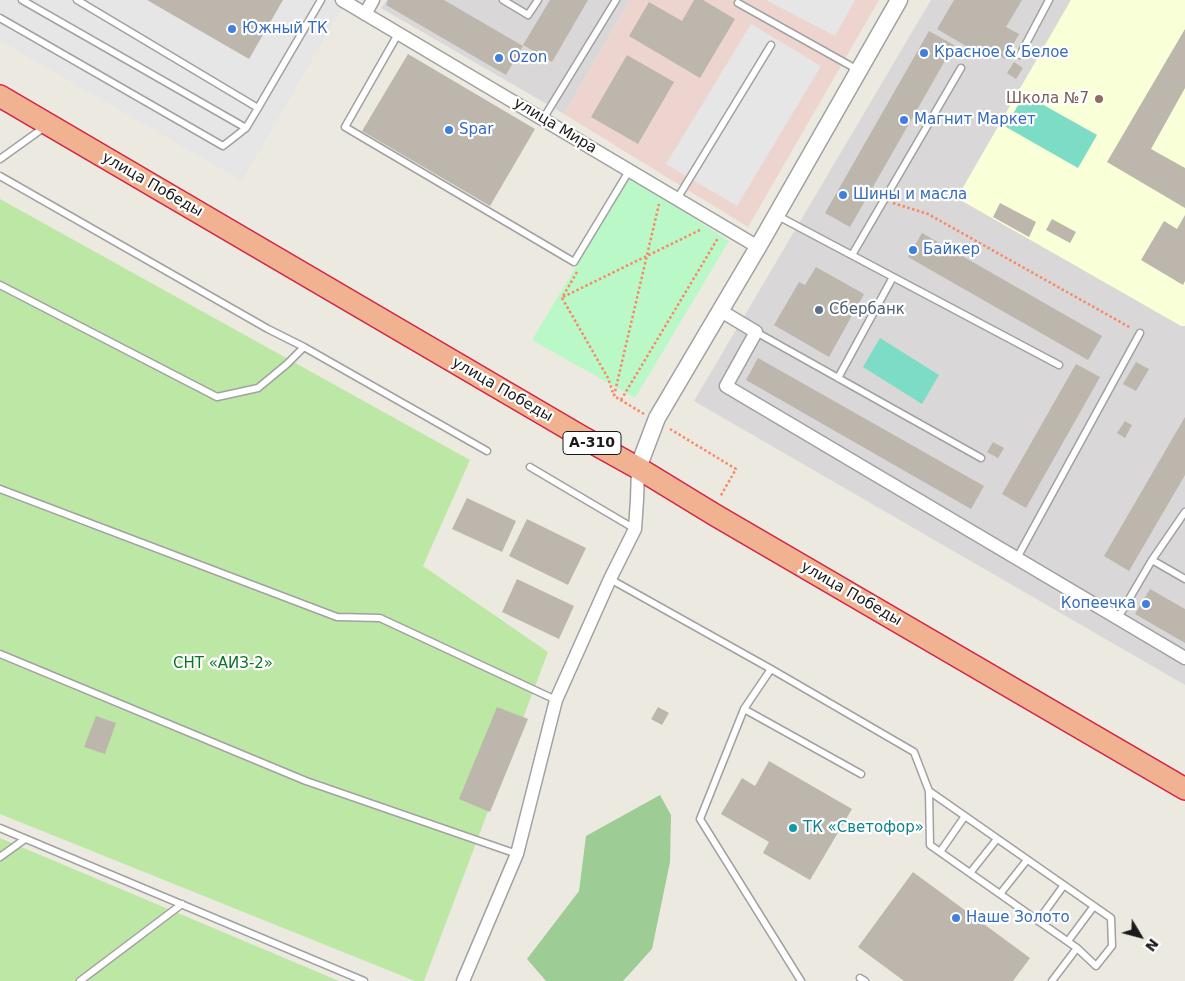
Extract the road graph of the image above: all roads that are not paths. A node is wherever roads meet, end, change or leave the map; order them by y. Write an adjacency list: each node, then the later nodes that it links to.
1 (22, 0): 23 (lane)
2 (77, 0): 20 (lane)
3 (321, 0): 20 (lane)
4 (342, 0): 12 (street, улица Мира)
5 (373, 0): 12 (street)
6 (503, 0): 7 (lane)
7 (538, 0)
8 (616, 0): 21 (lane)
9 (899, 0): 18 (street)
10 (1049, 0): 16 (lane)
11 (738, 3): 18 (lane)
12 (365, 14): 14 (street, улица Мира)
13 (0, 18): 23 (lane)
14 (398, 34): 21 (street, улица Мира); 25 (lane)
15 (771, 45): 27 (lane)
16 (1020, 55)
17 (960, 68): 30 (lane)
18 (859, 71): 28 (street)
19 (0, 96): 22 (highway, улица Победы / А-310)
20 (258, 108): 23 (lane)
21 (543, 120): 25 (street, улица Мира)
22 (49, 124): 24 (lane); 42 (highway, улица Победы / А-310)
23 (246, 128)
24 (0, 159)
25 (629, 171): 27 (street, улица Мира)
26 (0, 176): 36 (lane)
27 (676, 199): 29 (street, улица Мира)
28 (777, 215): 29 (street); 30 (lane)
29 (758, 247): 33 (street)
30 (852, 256): 31 (lane)
31 (893, 277): 37 (lane); 38 (lane)
32 (0, 285): 36 (lane)
33 (721, 310): 34 (street); 42 (street)
34 (756, 332): 38 (lane); 46 (street)
35 (1140, 333): 46 (lane)
36 (304, 347): 39 (lane)
37 (1059, 366)
38 (838, 378): 40 (lane)
39 (487, 451)
40 (981, 458)
41 (530, 467): 45 (lane)
42 (638, 468): 45 (street); 57 (highway, улица Победы / А-310)
43 (0, 489): 54 (lane)
44 (1185, 512): 47 (lane)
45 (635, 529): 48 (street)
46 (1017, 558): 50 (street)
47 (1152, 560): 49 (lane); 50 (lane)
48 (610, 579): 53 (lane); 54 (street)
49 (1185, 579)
50 (1118, 618): 52 (street)
51 (0, 654): 64 (lane)
52 (1185, 658)
53 (771, 669): 55 (lane); 58 (lane)
54 (556, 700): 64 (street)
55 (744, 709): 56 (lane); 78 (lane)
56 (860, 774)
57 (1185, 789)
58 (929, 791): 59 (lane); 63 (lane)
59 (965, 816): 62 (lane); 63 (lane)
60 (0, 828): 61 (lane)
61 (25, 839): 65 (lane); 70 (lane)
62 (997, 839): 66 (lane); 67 (lane)
63 (940, 852): 67 (lane)
64 (517, 854): 77 (street)
65 (0, 857)
66 (1027, 860): 68 (lane); 69 (lane)
67 (970, 873): 69 (lane)
68 (1064, 885): 71 (lane); 72 (lane)
69 (1000, 894): 72 (lane)
70 (182, 904): 75 (lane); 76 (lane)
71 (1094, 906): 73 (lane); 74 (lane)
72 (1038, 921): 73 (lane)
73 (1068, 942): 74 (lane)
74 (1078, 948): 79 (lane)
75 (80, 981)
76 (364, 981)
77 (463, 981)
78 (801, 981)
79 (1052, 981)

